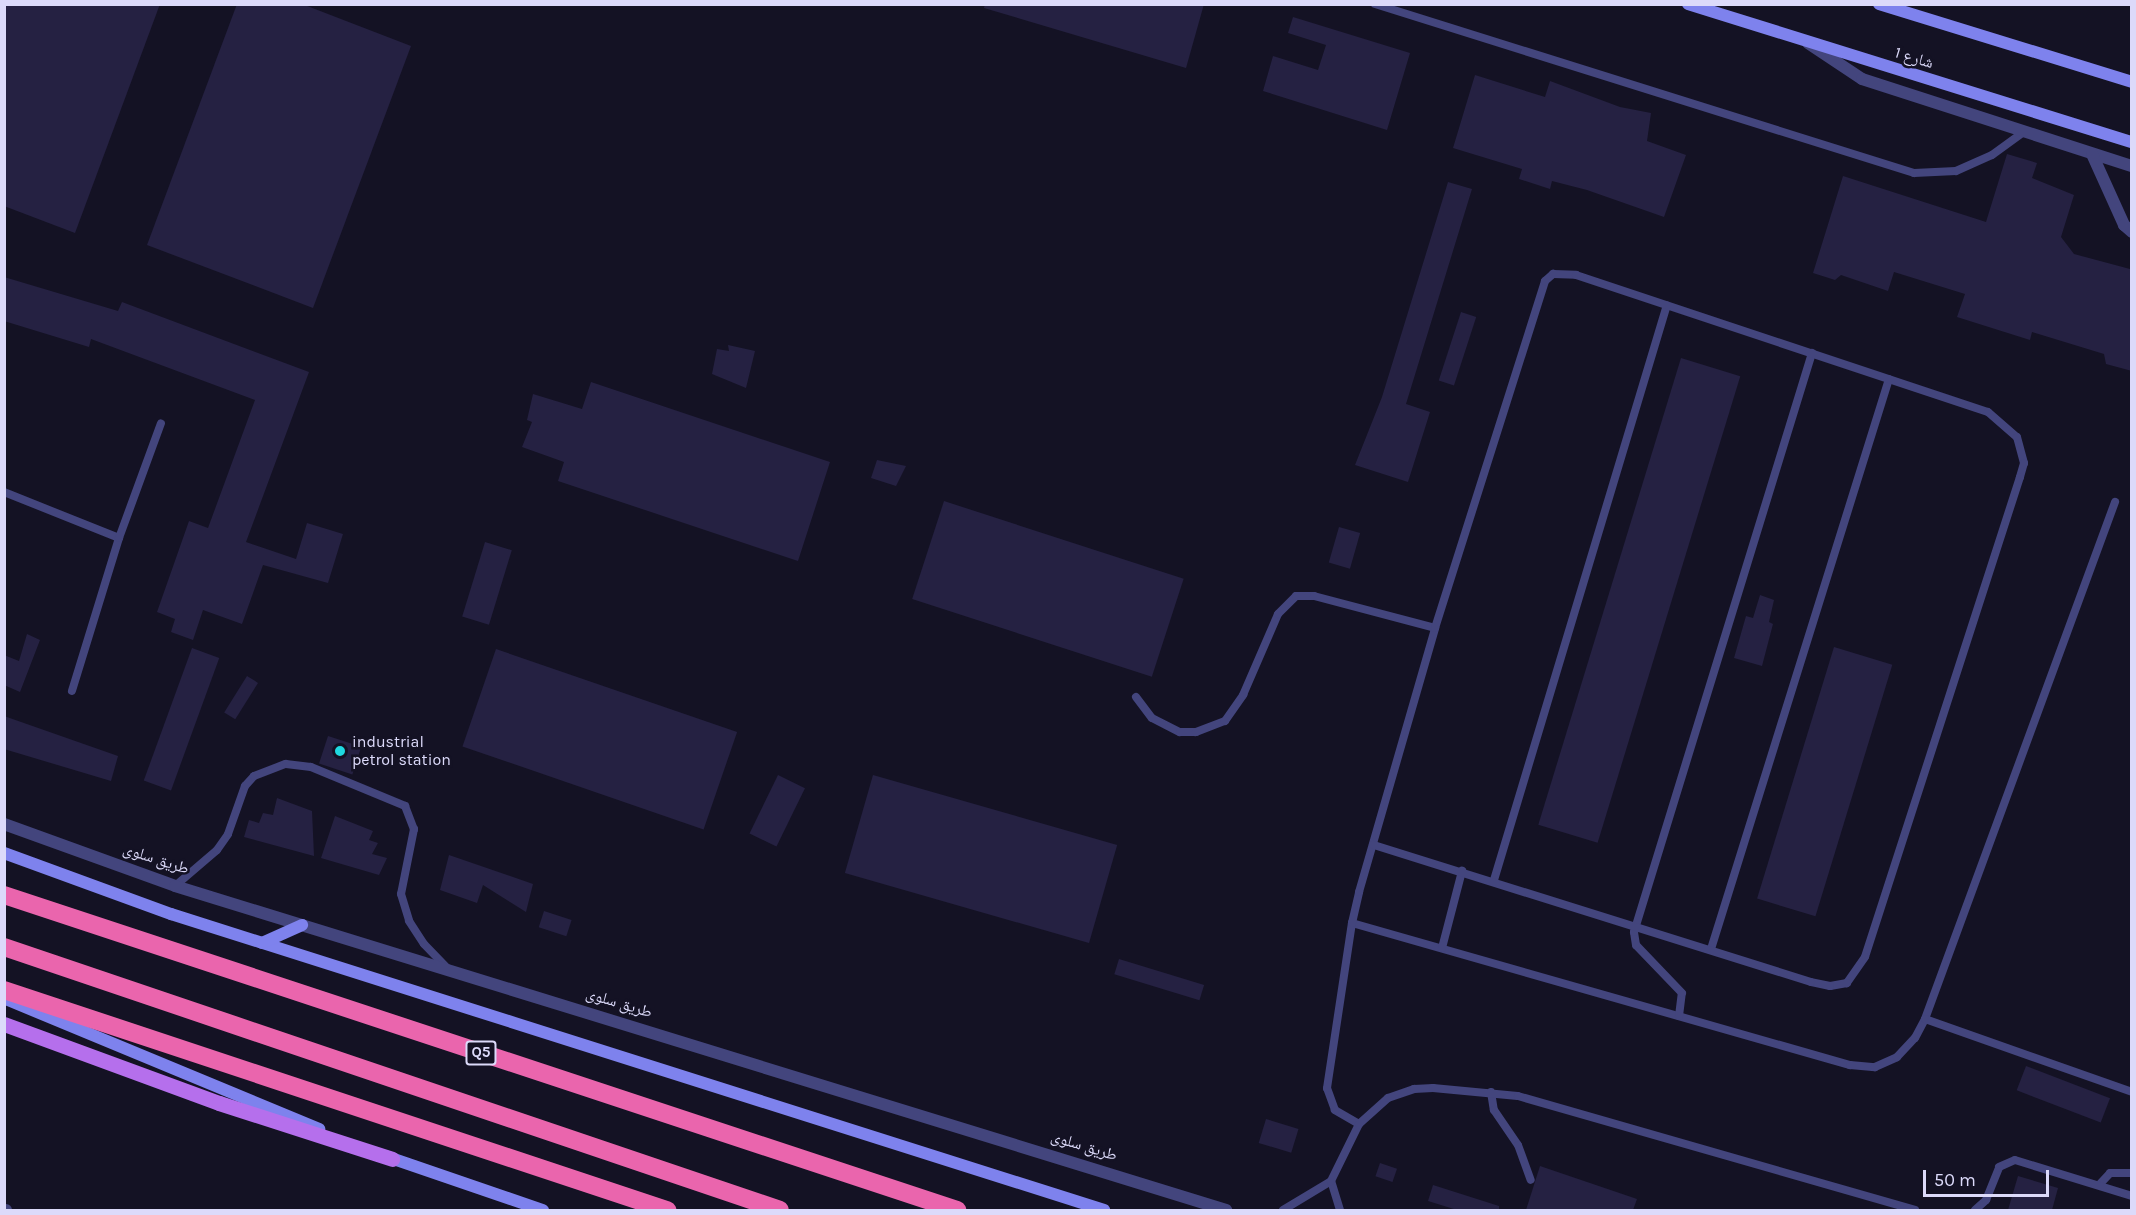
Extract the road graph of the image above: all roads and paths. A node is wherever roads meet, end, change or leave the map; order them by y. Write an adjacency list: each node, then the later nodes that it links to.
1 (1375, 4): 6 (lane)
2 (1688, 4): 4 (main road, شارع 1)
3 (1879, 5): 5 (main road)
4 (1808, 43): 6 (street); 7 (main road, شارع 1)
5 (2132, 82)
6 (2022, 133): 8 (street)
7 (2132, 142)
8 (2092, 154): 9 (street); 10 (street)
9 (2132, 166)
10 (2132, 232)
11 (1667, 305): 12 (lane); 18 (lane); 25 (lane)
12 (1812, 353): 13 (lane); 30 (lane)
13 (1888, 379): 34 (lane); 34 (lane)
14 (160, 423): 17 (lane)
15 (4, 492): 17 (lane)
16 (2115, 502): 39 (lane)
17 (119, 538): 19 (lane)
18 (1435, 628): 20 (lane); 22 (lane)
19 (72, 691)
20 (1136, 697)
21 (4, 824): 26 (street, طريق سلوى)
22 (1373, 845): 24 (lane); 28 (lane)
23 (4, 853): 31 (main road)
24 (1462, 871): 25 (lane); 33 (lane)
25 (1494, 880): 30 (lane)
26 (175, 886): 29 (street, طريق سلوى); 35 (lane)
27 (4, 895): 53 (highway, Q5)
28 (1352, 923): 33 (lane); 43 (lane)
29 (302, 925): 31 (main road); 35 (street, طريق سلوى)
30 (1636, 925): 34 (lane); 38 (lane)
31 (262, 943): 54 (main road)
32 (4, 947): 52 (highway)
33 (1442, 948): 38 (lane)
34 (1711, 949)
35 (450, 971): 55 (street, طريق سلوى)
36 (4, 990): 51 (highway)
37 (4, 998): 44 (main road)
38 (1679, 1016): 39 (lane)
39 (1925, 1019): 42 (lane)
40 (4, 1024): 44 (main road)
41 (1491, 1092): 43 (lane); 46 (lane); 58 (lane)
42 (2132, 1092)
43 (1359, 1124): 47 (lane)
44 (392, 1159): 50 (main road)
45 (2132, 1173): 48 (lane)
46 (1532, 1180)
47 (1331, 1181): 56 (lane); 57 (lane)
48 (2099, 1185): 49 (lane); 59 (lane)
49 (2132, 1196)
50 (543, 1210)
51 (667, 1210)
52 (780, 1210)
53 (957, 1210)
54 (1104, 1210)
55 (1226, 1210)
56 (1283, 1210)
57 (1340, 1210)
58 (1915, 1210)
59 (1975, 1210)

